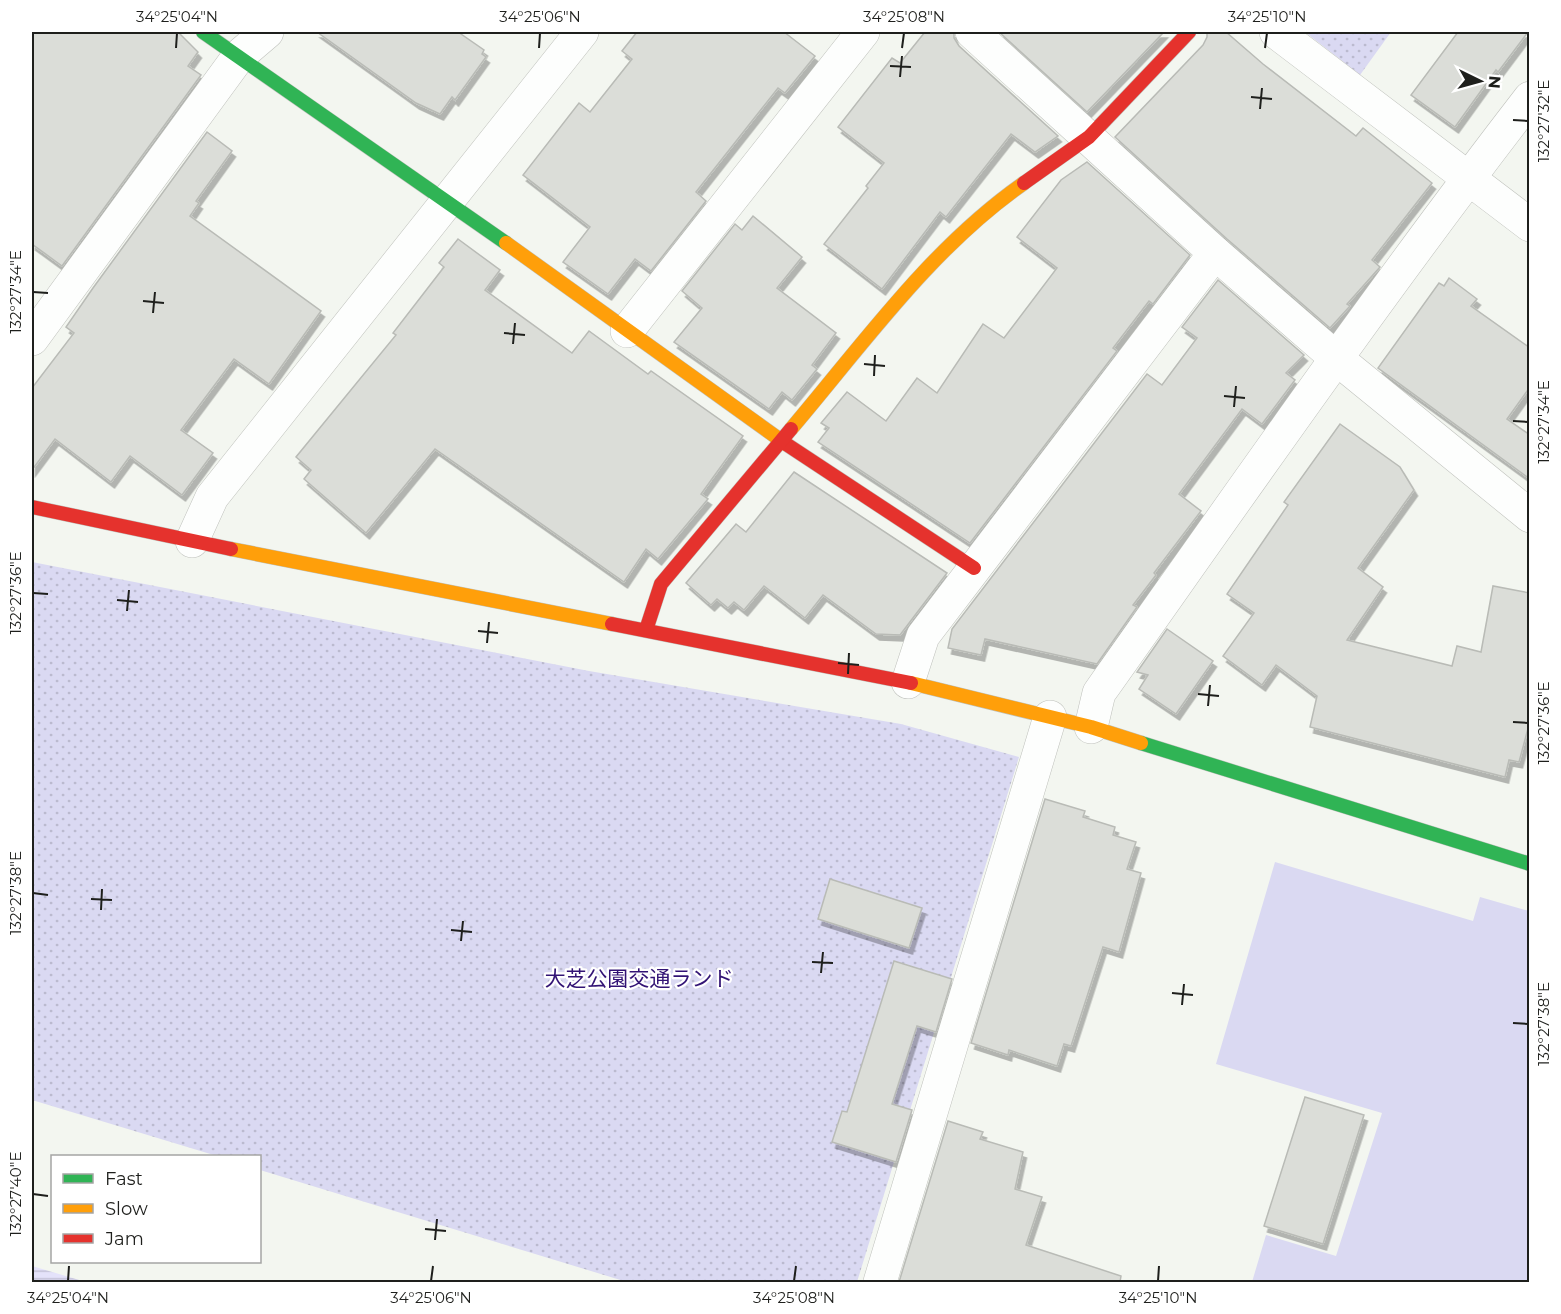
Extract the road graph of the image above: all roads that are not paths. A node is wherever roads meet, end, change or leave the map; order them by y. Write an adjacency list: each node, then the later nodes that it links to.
1 (203, 32): 8 (street)
2 (267, 32): 8 (street)
3 (582, 32): 12 (street)
4 (863, 32): 15 (street)
5 (972, 32): 10 (street)
6 (1189, 32): 10 (street)
7 (1276, 32): 11 (street)
8 (239, 56): 12 (street); 16 (street)
9 (1530, 98): 11 (street)
10 (1089, 137): 14 (street); 18 (street)
11 (1467, 178): 13 (street); 17 (street)
12 (448, 201): 15 (street); 21 (street)
13 (1530, 225)
14 (1215, 253): 17 (street); 22 (street)
15 (627, 331): 18 (street)
16 (32, 339)
17 (1336, 358): 20 (street); 26 (street)
18 (782, 441): 22 (street); 23 (street)
19 (32, 507): 21 (street)
20 (1530, 516)
21 (192, 541): 23 (street)
22 (974, 568): 24 (street)
23 (646, 630): 24 (street)
24 (908, 682): 25 (street)
25 (1050, 717): 26 (street); 28 (street)
26 (1091, 727): 27 (street)
27 (1530, 864)
28 (880, 1282)

